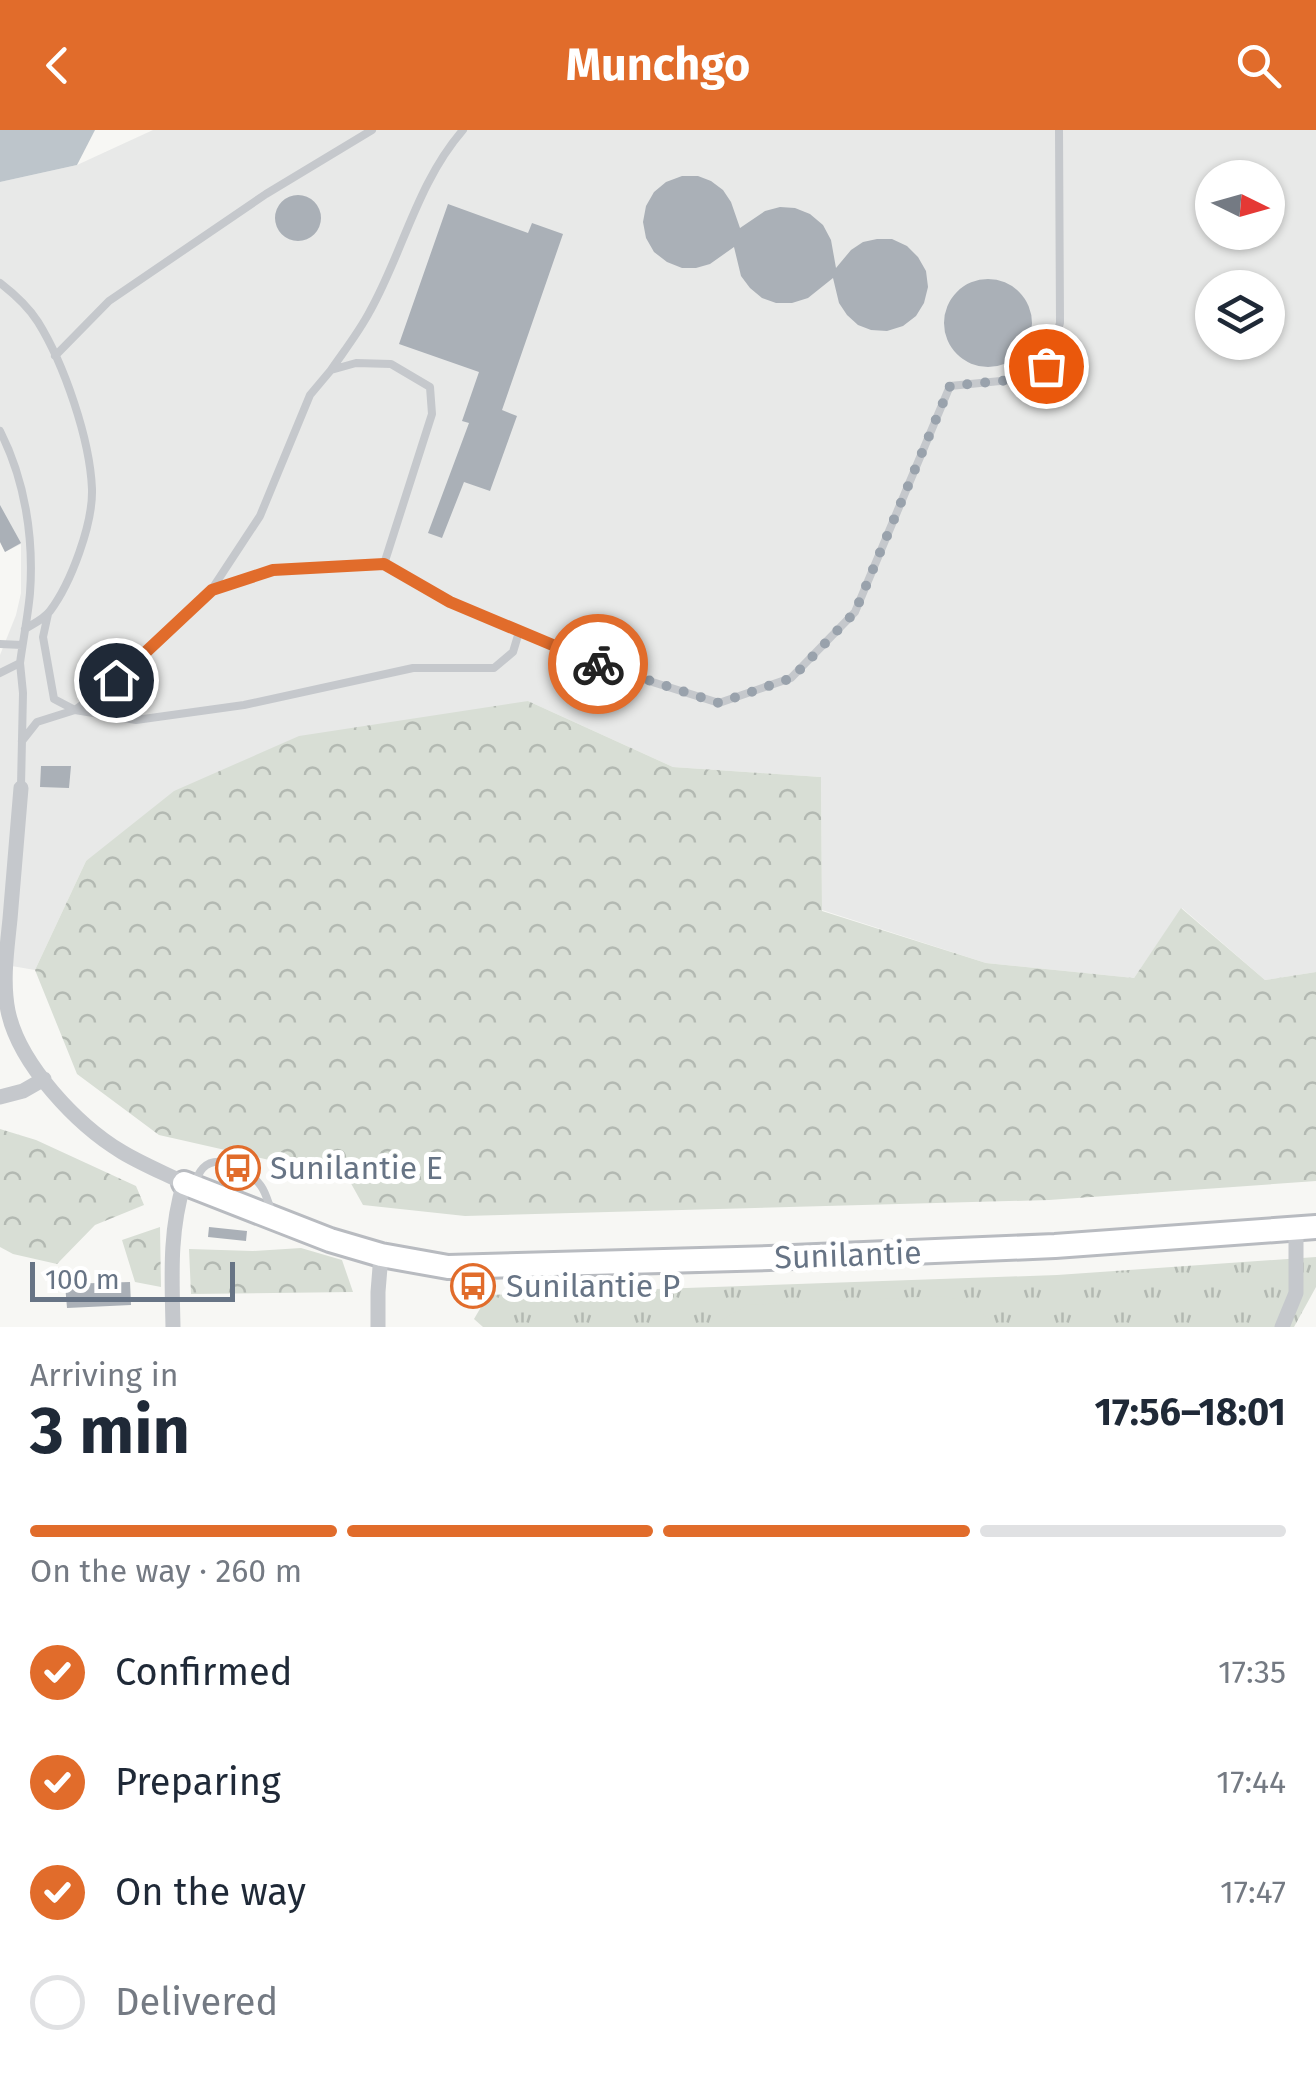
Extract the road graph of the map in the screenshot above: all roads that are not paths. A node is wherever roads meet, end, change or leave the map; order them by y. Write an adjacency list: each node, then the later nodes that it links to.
1 (372, 130): 5 (lane)
2 (463, 130): 6 (lane)
3 (1059, 130): 12 (lane)
4 (0, 284): 5 (lane)
5 (54, 356): 10 (lane)
6 (331, 370): 8 (lane); 9 (lane)
7 (0, 432): 11 (lane)
8 (384, 564): 9 (lane); 12 (lane)
9 (212, 590): 17 (lane)
10 (48, 614): 11 (lane); 17 (lane)
11 (25, 629): 14 (lane)
12 (520, 632): 17 (lane)
13 (0, 644): 14 (lane)
14 (22, 645): 15 (lane)
15 (20, 663): 16 (lane); 18 (lane)
16 (0, 672)
17 (75, 710): 18 (lane)
18 (22, 741): 19 (lane)
19 (21, 788): 20 (street)
20 (44, 1079): 21 (street); 22 (street)
21 (0, 1097)
22 (189, 1184): 23 (street, Sunilantie); 23 (lane); 26 (street)
23 (274, 1219): 25 (street, Sunilantie)
24 (1306, 1228): 25 (street, Sunilantie); 28 (street)
25 (381, 1255): 27 (street)
26 (173, 1327)
27 (378, 1327)
28 (1282, 1327)

